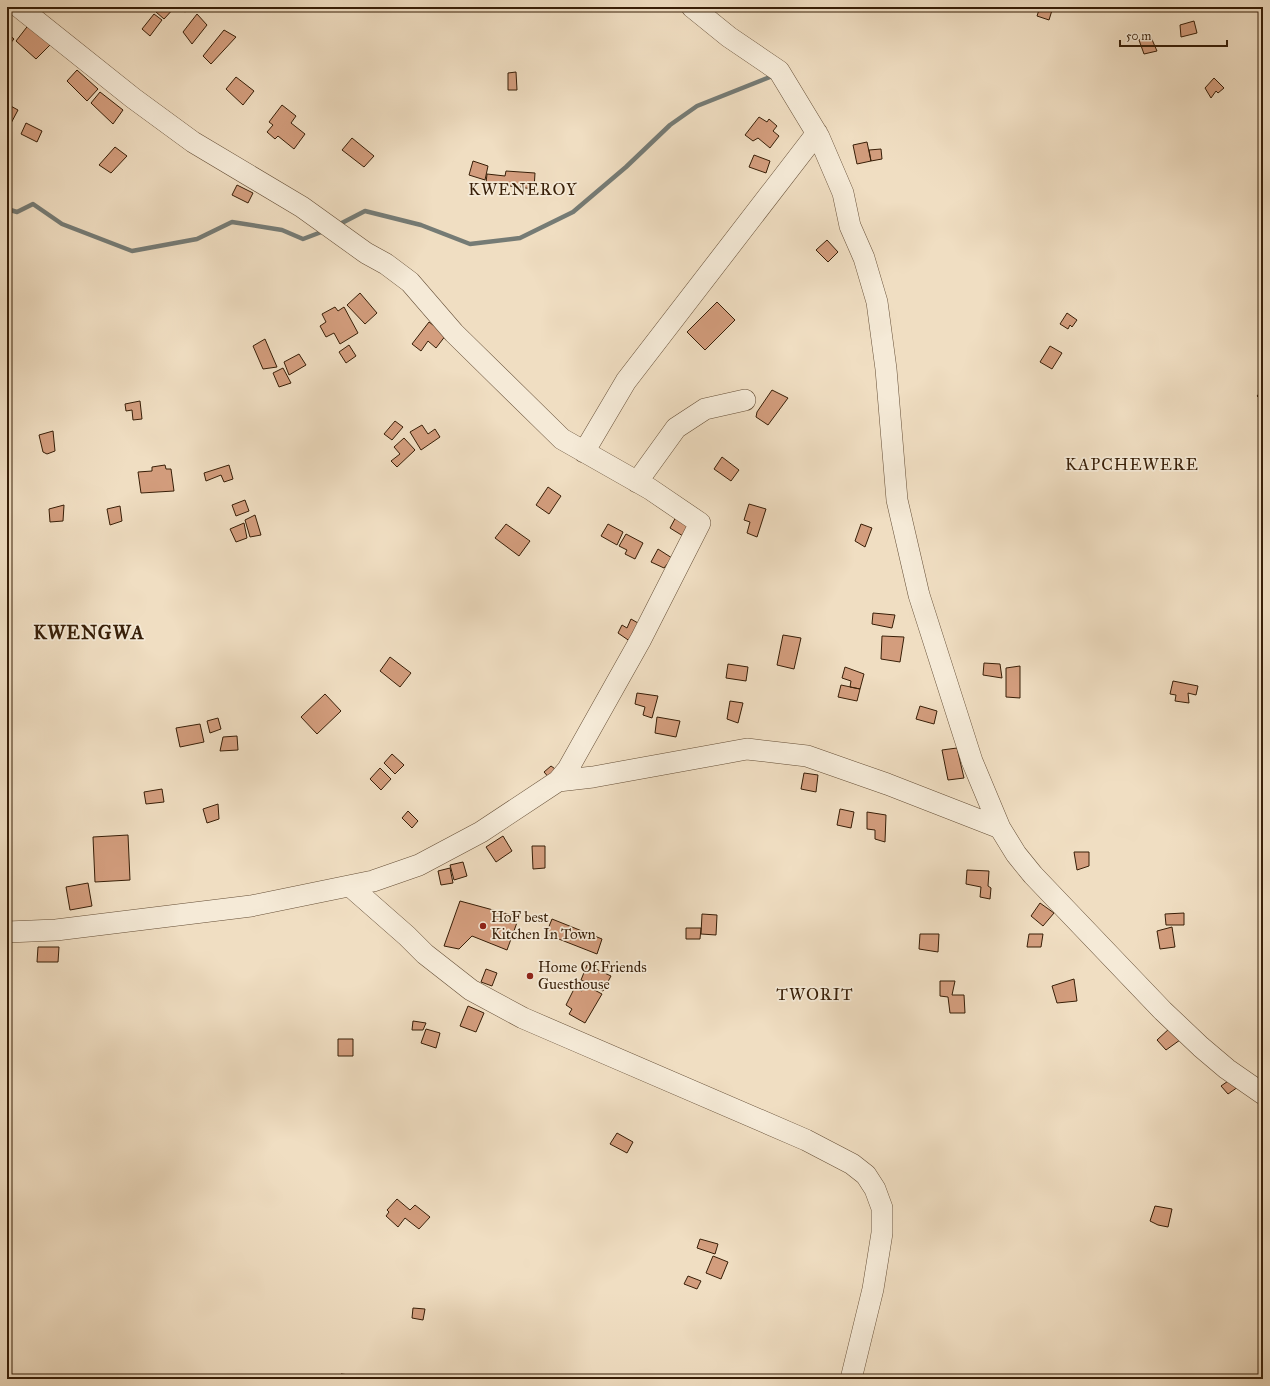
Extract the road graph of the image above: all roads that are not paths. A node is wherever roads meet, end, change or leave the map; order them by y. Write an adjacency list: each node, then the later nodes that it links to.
1 (19, 7): 5 (street)
2 (692, 7): 3 (street)
3 (817, 133): 5 (street); 8 (street)
4 (745, 400): 6 (street)
5 (584, 452): 6 (street)
6 (637, 482): 7 (street)
7 (558, 781): 8 (street); 9 (street)
8 (1000, 828): 11 (street)
9 (350, 886): 10 (street); 12 (street)
10 (7, 932)
11 (1263, 1094)
12 (851, 1379)

